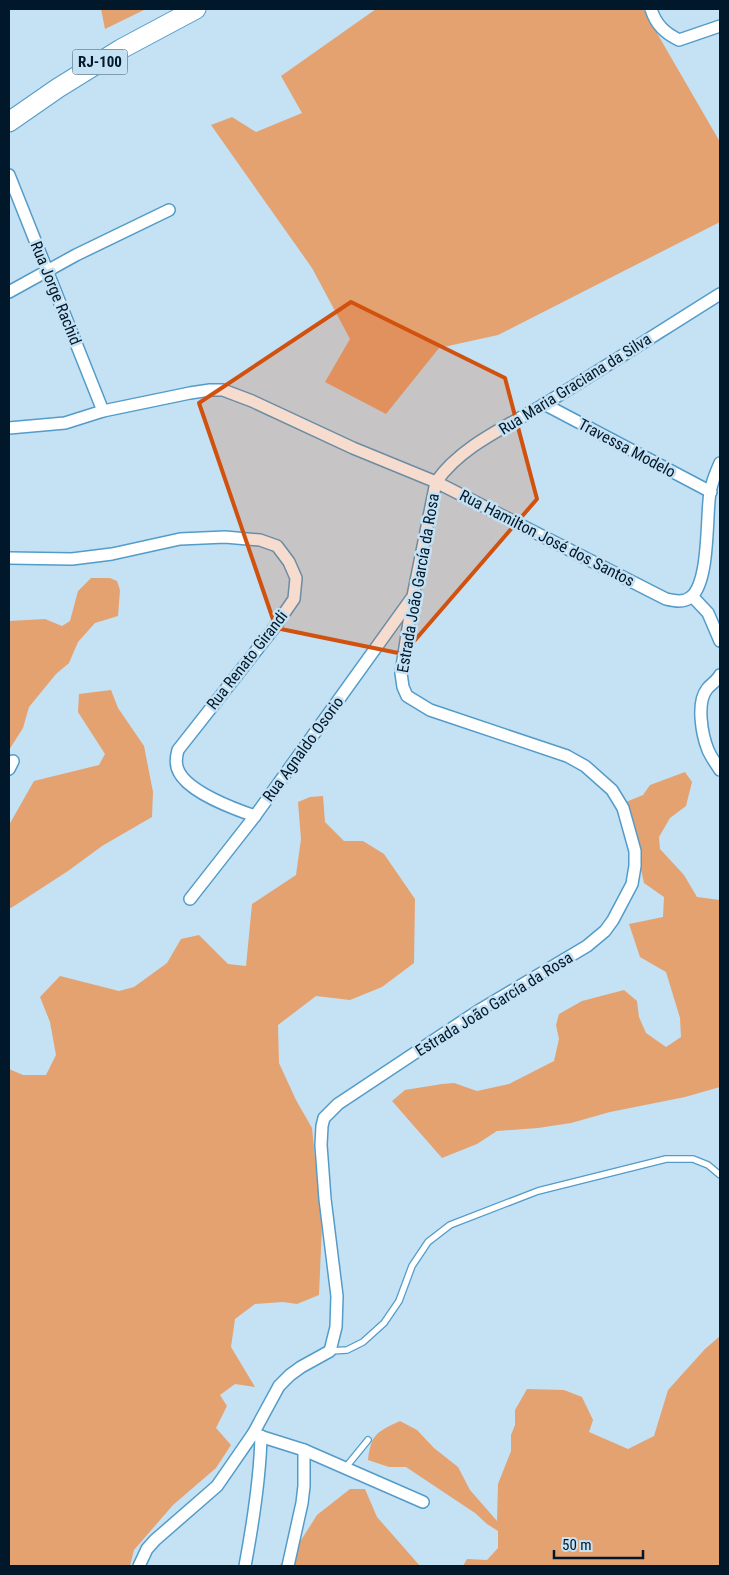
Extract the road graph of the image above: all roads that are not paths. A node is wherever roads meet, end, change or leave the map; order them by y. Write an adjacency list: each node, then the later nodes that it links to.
1 (196, 9): 4 (main road, RJ-100)
2 (651, 9): 3 (street)
3 (720, 26)
4 (9, 121)
5 (9, 175): 7 (street, Rua Jorge Rachid)
6 (169, 210): 7 (street)
7 (46, 270): 8 (street); 11 (street, Rua Jorge Rachid)
8 (9, 292)
9 (720, 294): 10 (street, Rua Maria Graciana da Silva)
10 (544, 404): 14 (street, Rua Maria Graciana da Silva); 15 (street, Travessa Modelo)
11 (103, 411): 12 (street, Rua Hamilton José dos Santos); 14 (street, Rua Hamilton José dos Santos)
12 (9, 428)
13 (720, 463): 15 (street)
14 (436, 482): 17 (street, Estrada João García da Rosa); 18 (street, Rua Hamilton José dos Santos)
15 (710, 492): 18 (street)
16 (9, 558): 22 (street, Rua Renato Girandi)
17 (413, 596): 22 (street, Rua Agnaldo Osorio); 25 (street, Estrada João García da Rosa)
18 (692, 596): 19 (street)
19 (720, 641)
20 (720, 676): 21 (street)
21 (720, 770)
22 (255, 816): 23 (street, Rua Agnaldo Osorio)
23 (190, 899)
24 (720, 1175): 25 (lane)
25 (330, 1351): 26 (street)
26 (257, 1435): 28 (street); 31 (street); 32 (street)
27 (368, 1440): 29 (lane)
28 (304, 1450): 29 (street); 33 (street)
29 (346, 1468): 30 (street)
30 (422, 1502)
31 (139, 1566)
32 (245, 1566)
33 (288, 1566)

